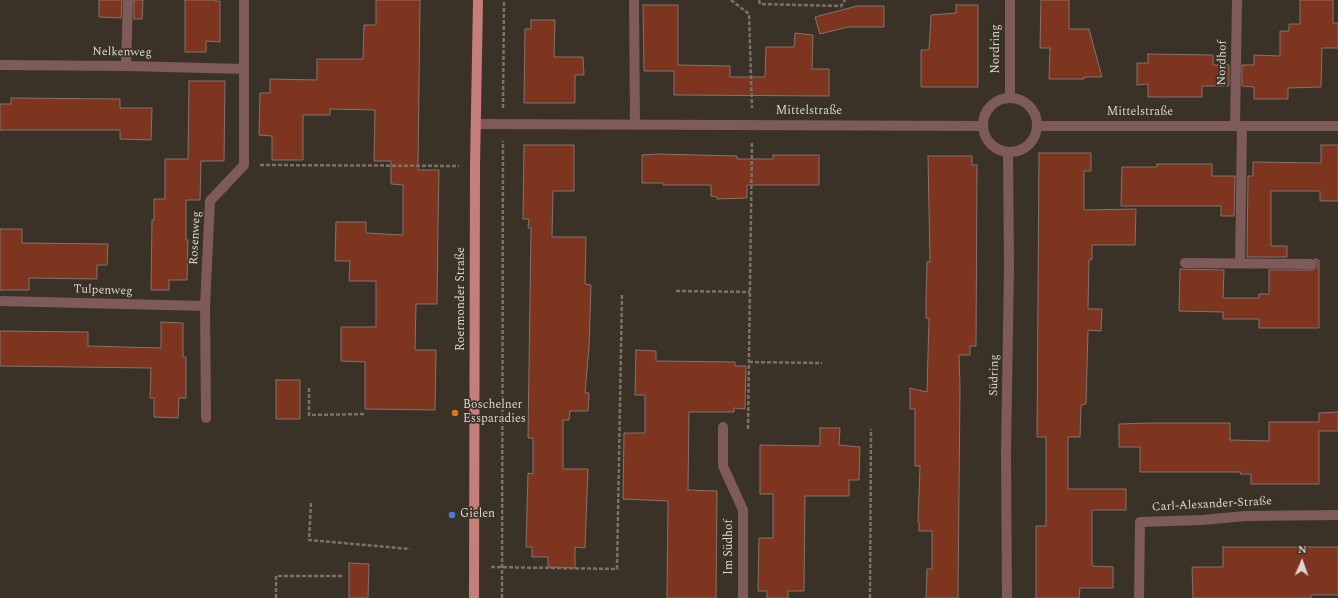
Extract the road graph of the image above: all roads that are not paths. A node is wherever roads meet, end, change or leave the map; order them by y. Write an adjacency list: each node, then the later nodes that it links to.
1 (128, 0): 8 (street)
2 (244, 0): 9 (street)
3 (478, 0): 11 (main road, Roermonder Straße)
4 (634, 0): 12 (street)
5 (1010, 0): 10 (street, Nordring)
6 (1237, 0): 15 (street, Nordhof)
7 (0, 65): 8 (street, Nelkenweg)
8 (126, 66): 9 (street, Nelkenweg)
9 (244, 69): 22 (street, Rosenweg)
10 (1010, 98): 13 (street); 14 (street)
11 (476, 124): 12 (street, Mittelstraße); 26 (main road, Roermonder Straße)
12 (635, 124): 13 (street, Mittelstraße)
13 (983, 126): 17 (street)
14 (1037, 126): 15 (street, Mittelstraße); 17 (street)
15 (1239, 126): 16 (street, Mittelstraße); 19 (street)
16 (1338, 126)
17 (1008, 152): 28 (street, Südring)
18 (1185, 263): 19 (street)
19 (1240, 264): 20 (street)
20 (1311, 264)
21 (0, 301): 22 (street, Tulpenweg)
22 (205, 306): 23 (street, Rosenweg)
23 (206, 418)
24 (723, 427): 27 (street, Im Südhof)
25 (1338, 515): 29 (street, Carl-Alexander-Straße)
26 (474, 598)
27 (743, 598)
28 (1007, 598)
29 (1139, 598)

